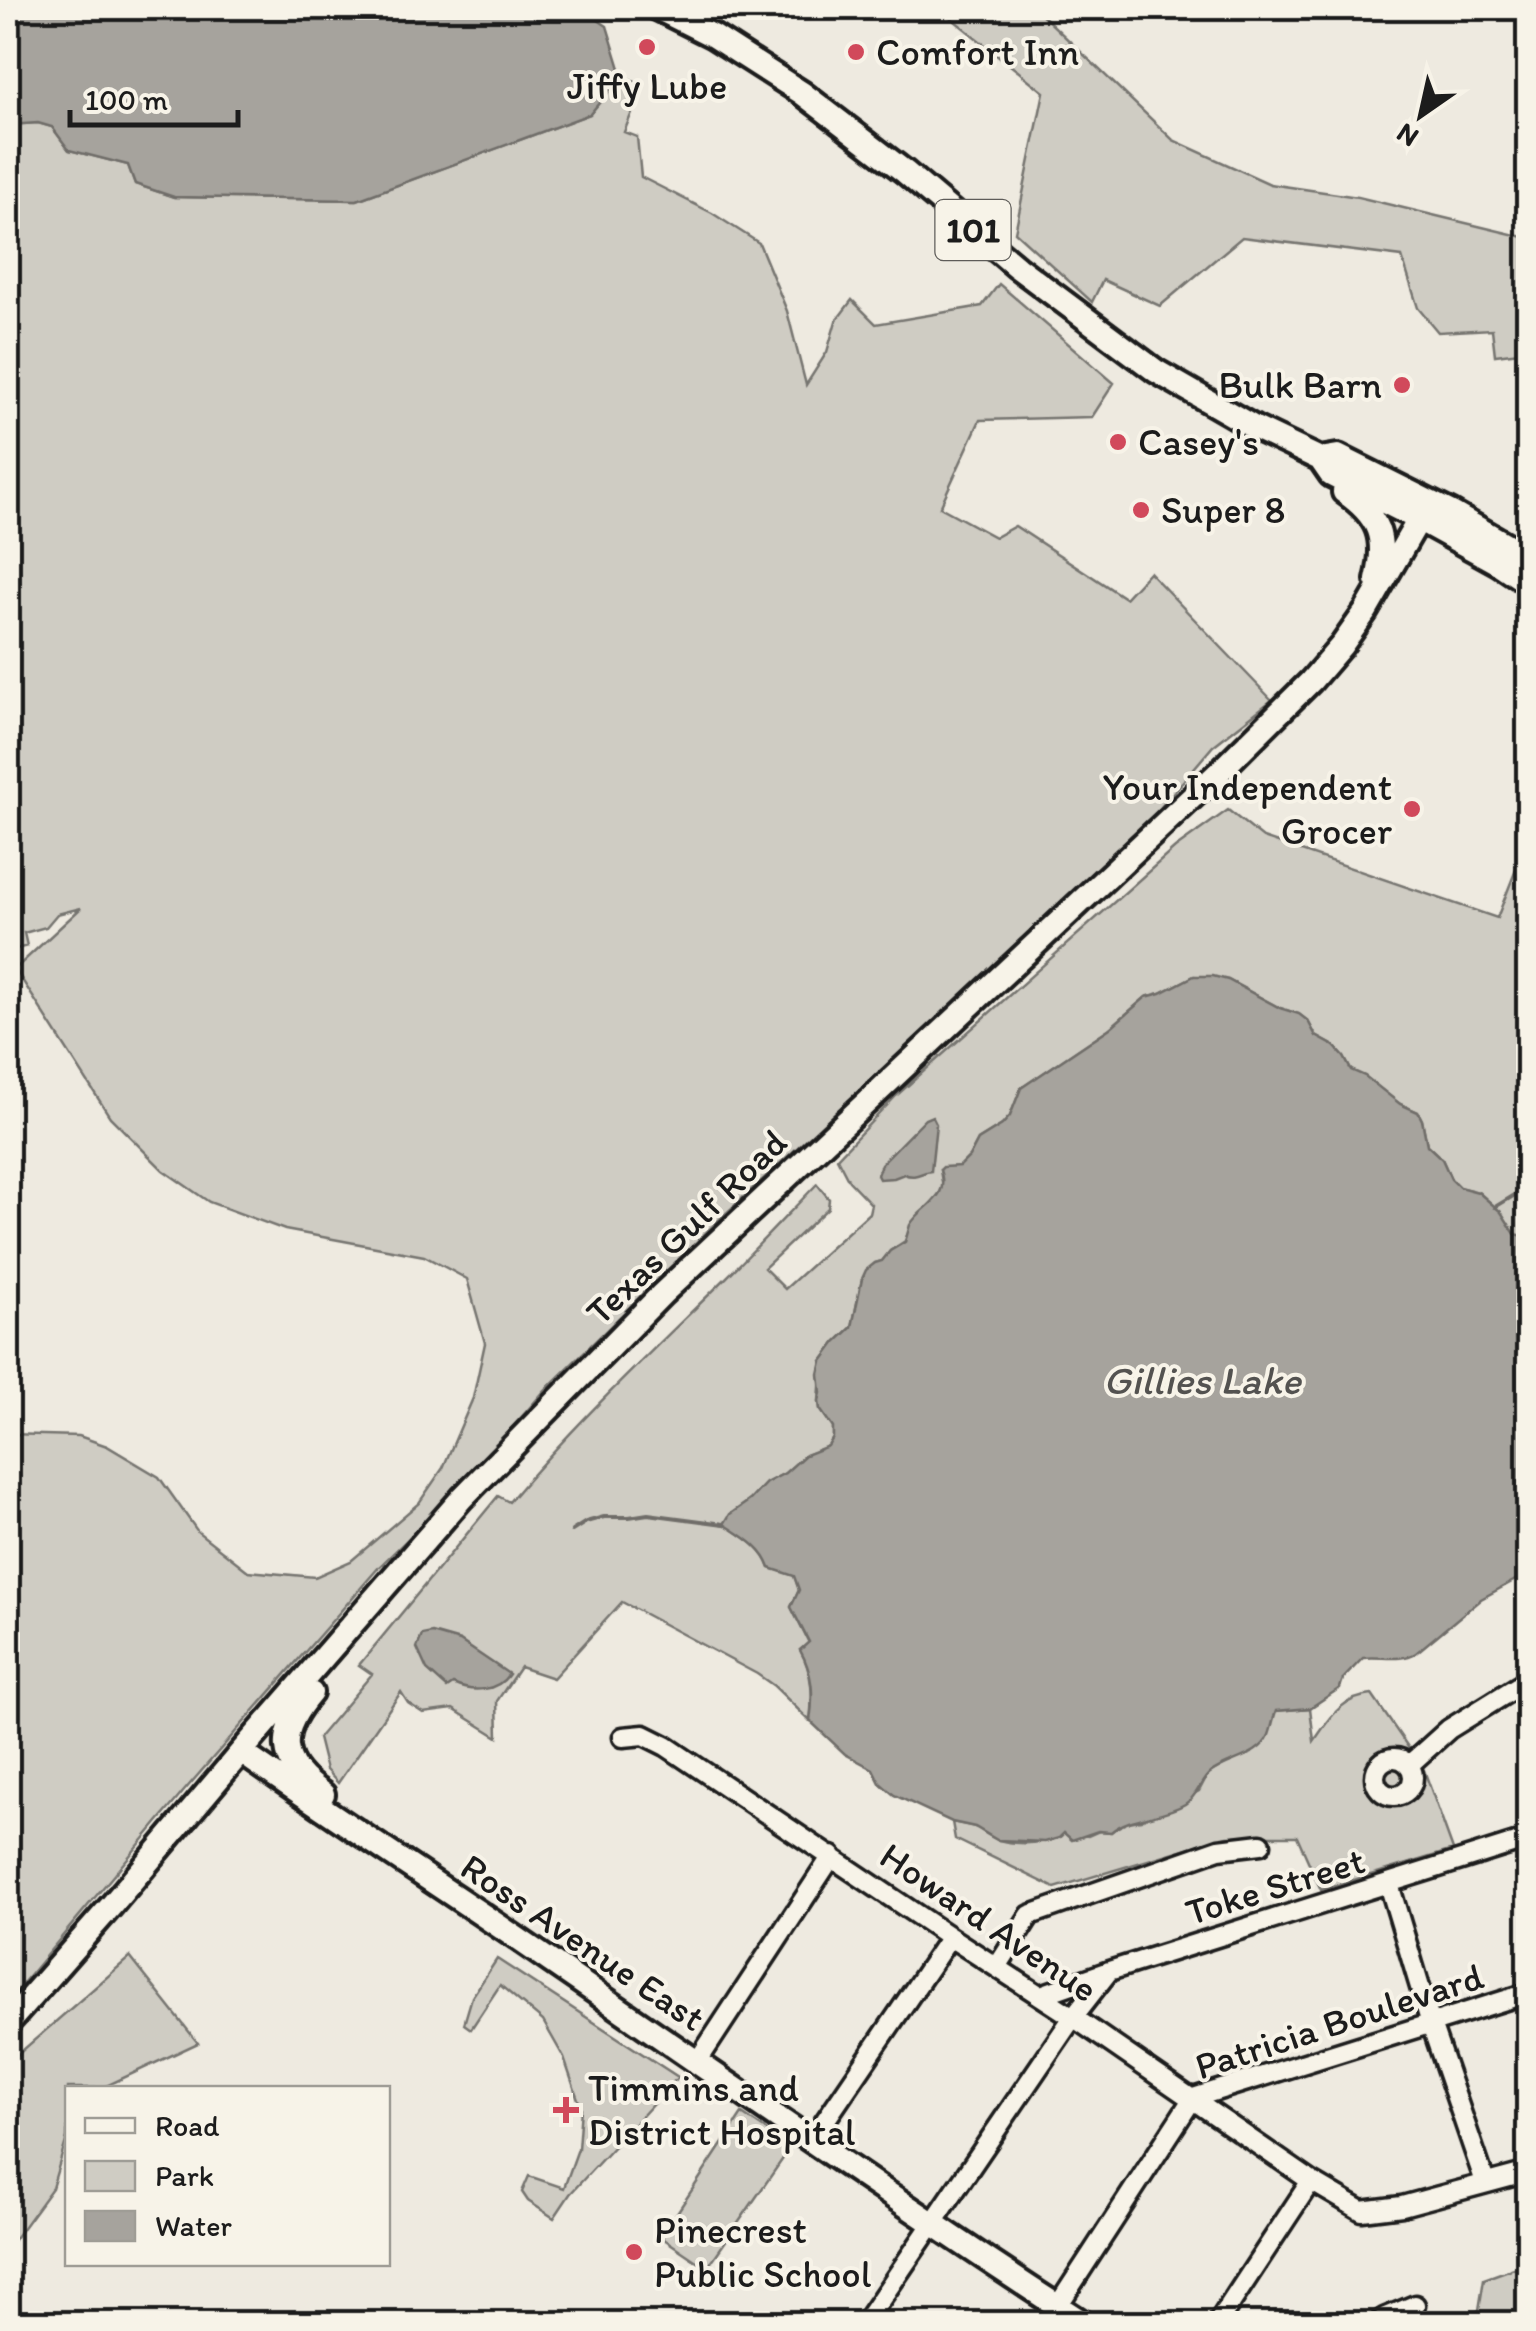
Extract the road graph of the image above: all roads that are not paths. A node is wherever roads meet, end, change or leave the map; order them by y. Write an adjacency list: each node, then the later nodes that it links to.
1 (657, 8): 2 (main road, 101)
2 (1293, 446): 3 (main road, 101); 6 (main road)
3 (1424, 511): 4 (main road, 101); 5 (main road, 101); 6 (main road, Texas Gulf Road)
4 (1528, 556)
5 (1528, 584)
6 (1376, 593): 7 (main road, Texas Gulf Road)
7 (358, 1618): 10 (main road, Texas Gulf Road); 14 (main road)
8 (1528, 1680): 11 (street)
9 (623, 1737): 15 (street, Howard Avenue)
10 (241, 1752): 14 (main road, Ross Avenue East); 23 (main road, Texas Gulf Road)
11 (1408, 1765)
12 (1528, 1839): 16 (street, Toke Street)
13 (1261, 1844): 18 (street)
14 (382, 1849): 25 (main road, Ross Avenue East)
15 (832, 1856): 17 (street, Howard Avenue); 25 (street)
16 (1389, 1884): 19 (street, Toke Street); 24 (street)
17 (950, 1937): 18 (street, Howard Avenue); 27 (street)
18 (997, 1967): 21 (street, Howard Avenue)
19 (1108, 1972): 21 (street, Toke Street); 22 (street)
20 (1528, 1993): 24 (street, Patricia Boulevard)
21 (1040, 1995): 22 (street, Howard Avenue)
22 (1073, 2016): 26 (street, Howard Avenue); 31 (street)
23 (8, 2024)
24 (1431, 2024): 26 (street, Patricia Boulevard); 30 (street)
25 (697, 2062): 27 (main road, Ross Avenue East)
26 (1194, 2098): 29 (street, Howard Avenue); 33 (street, Patricia Boulevard)
27 (812, 2140): 31 (main road, Ross Avenue East)
28 (1527, 2173): 30 (street, Howard Avenue)
29 (1311, 2181): 30 (street, Howard Avenue); 36 (street)
30 (1485, 2182)
31 (932, 2224): 33 (main road, Ross Avenue East); 34 (street)
32 (1415, 2305): 37 (street)
33 (1052, 2315): 35 (main road, Ross Avenue East)
34 (864, 2324)
35 (1085, 2324)
36 (1217, 2324)
37 (1377, 2324)

